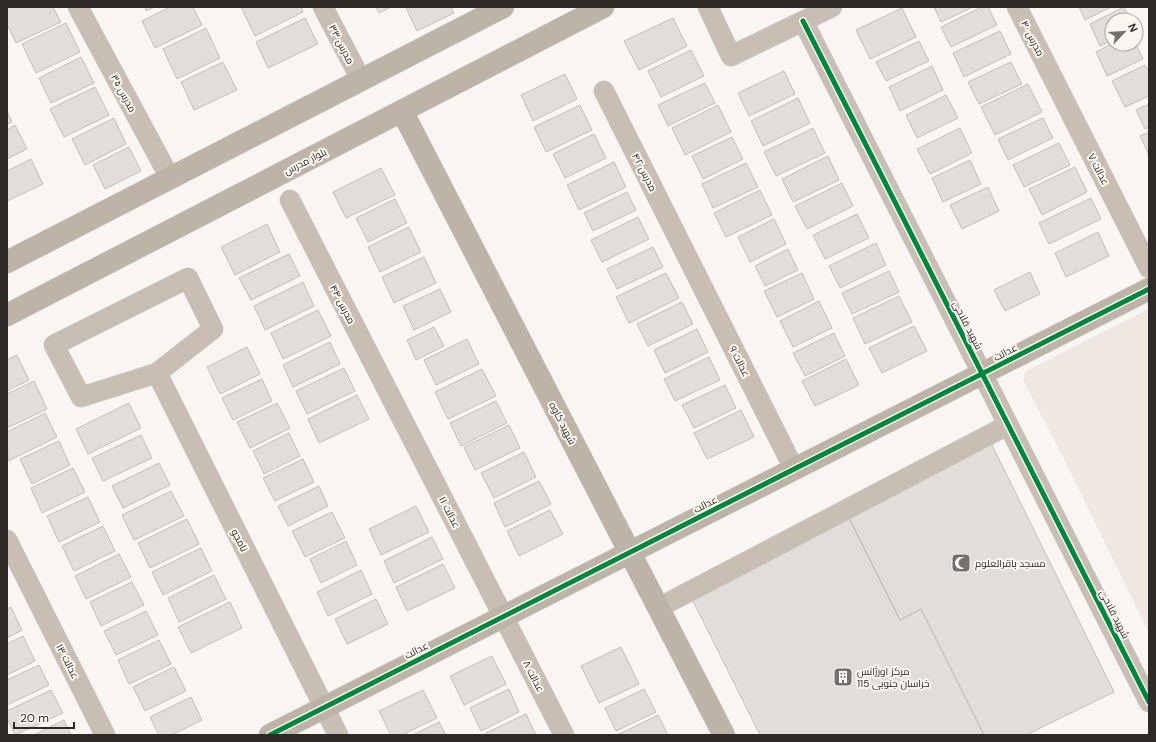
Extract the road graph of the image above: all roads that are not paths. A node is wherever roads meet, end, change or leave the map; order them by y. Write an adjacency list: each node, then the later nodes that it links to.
1 (78, 7): 13 (street, مدرس ۳۵)
2 (323, 7): 10 (street, مدرس ۳۳)
3 (502, 7): 10 (street)
4 (603, 7): 12 (street, بلوار مدرس)
5 (708, 7): 8 (street)
6 (832, 7): 8 (street)
7 (1017, 7): 9 (street, مدرس ۴۰)
8 (803, 21): 21 (street, شهید فلاحی)
9 (1048, 70): 17 (street, عدالت ۷)
10 (361, 80): 13 (street)
11 (604, 91): 15 (street, مدرس ۴۲)
12 (402, 111): 19 (street, بلوار مدرس); 26 (street, شهید کاوه)
13 (170, 178): 16 (street)
14 (290, 200): 22 (street, مدرس ۴۴)
15 (686, 253): 24 (street, عدالت ۹)
16 (7, 262)
17 (1149, 268)
18 (1149, 289): 21 (street, عدالت)
19 (7, 315)
20 (157, 373): 20 (street); 30 (street, نامجو)
21 (982, 374): 23 (street, شهید فلاحی); 24 (street, عدالت)
22 (397, 407): 28 (street, عدالت ۱۱)
23 (1008, 425): 27 (street); 29 (street, شهید فلاحی)
24 (794, 469): 26 (street, عدالت)
25 (7, 540): 31 (street, عدالت ۱۳)
26 (630, 552): 27 (street, شهید کاوه); 28 (street, عدالت)
27 (658, 608): 35 (street, شهید کاوه)
28 (504, 616): 30 (street, عدالت); 34 (street, عدالت ۸)
29 (1149, 702)
30 (324, 708): 32 (street, عدالت); 33 (street, نامجو)
31 (105, 735)
32 (270, 735)
33 (338, 735)
34 (564, 735)
35 (724, 735)

